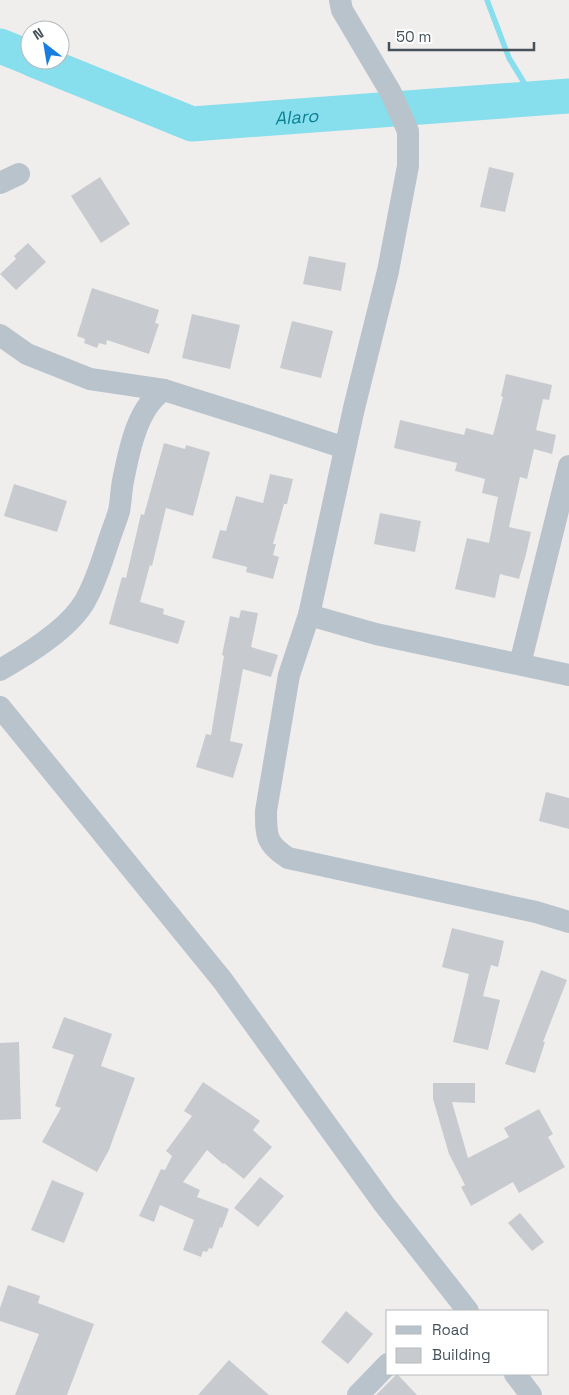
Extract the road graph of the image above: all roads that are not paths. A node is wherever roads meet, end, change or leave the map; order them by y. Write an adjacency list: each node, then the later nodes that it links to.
1 (340, 0): 4 (street)
2 (0, 335): 3 (street)
3 (164, 390): 4 (street); 8 (street)
4 (345, 448): 6 (street)
5 (569, 466): 7 (street)
6 (309, 615): 7 (street); 11 (street)
7 (520, 664): 9 (street)
8 (0, 670)
9 (569, 675)
10 (0, 707): 12 (street)
11 (569, 922)
12 (459, 1308)
13 (386, 1366): 15 (street)
14 (516, 1375): 16 (street)
15 (358, 1395)
16 (531, 1395)

